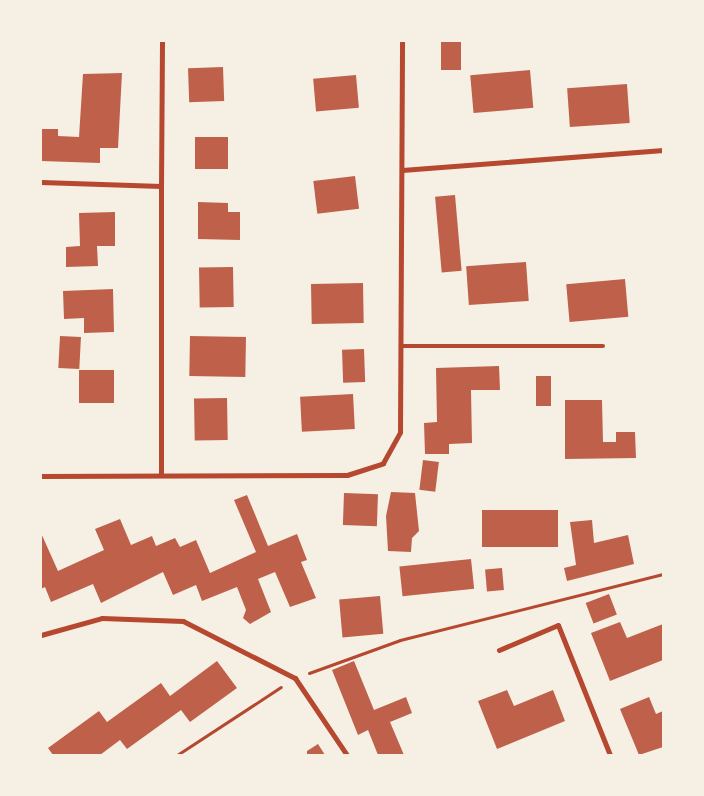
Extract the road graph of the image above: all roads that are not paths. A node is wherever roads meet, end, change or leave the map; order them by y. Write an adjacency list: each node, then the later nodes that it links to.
1 (162, 41): 6 (street)
2 (402, 41): 4 (street)
3 (663, 150): 4 (street)
4 (402, 170): 7 (street)
5 (41, 182): 6 (street)
6 (161, 186): 9 (street)
7 (401, 346): 8 (lane); 9 (street)
8 (604, 346)
9 (162, 475): 10 (street)
10 (41, 476)
11 (41, 635): 13 (street)
12 (499, 650): 14 (street)
13 (347, 755)
14 (610, 755)

